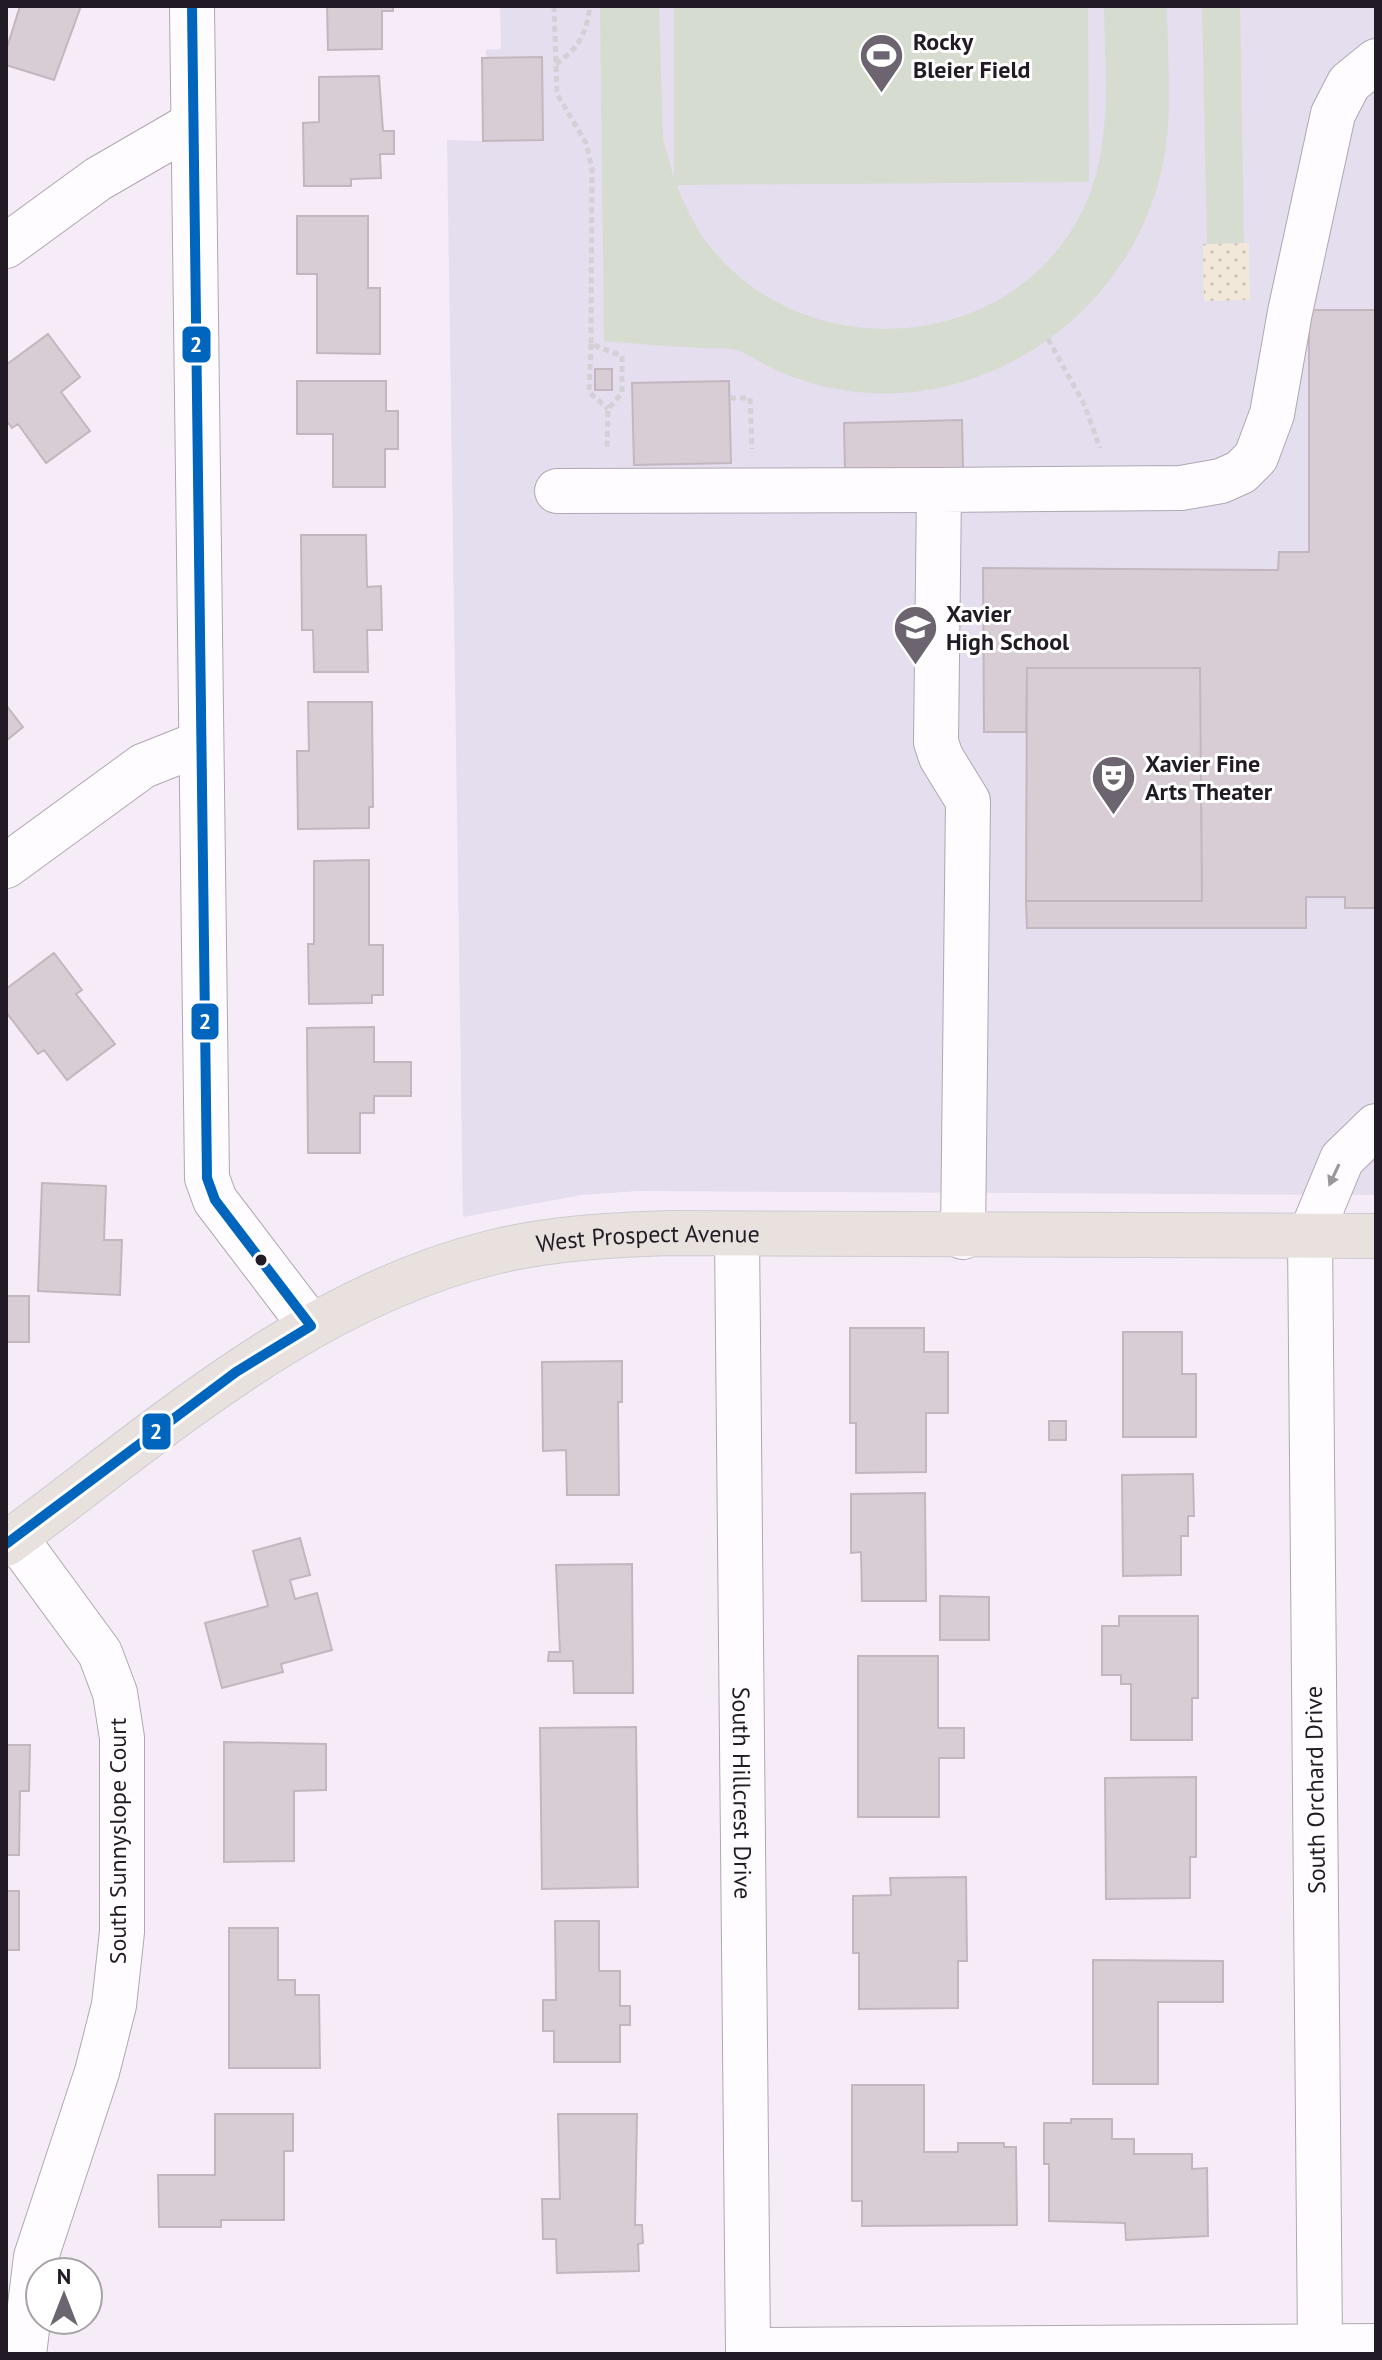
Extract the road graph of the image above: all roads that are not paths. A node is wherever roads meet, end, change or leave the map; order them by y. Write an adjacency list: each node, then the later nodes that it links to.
1 (192, 6): 3 (street)
2 (1376, 61): 5 (street)
3 (193, 124): 4 (street); 7 (street)
4 (6, 246)
5 (939, 490): 6 (street); 13 (street)
6 (557, 491)
7 (201, 743): 8 (street); 14 (street)
8 (6, 866)
9 (1376, 1126): 11 (street, one-way to 11)
10 (737, 1235): 13 (main road, West Prospect Avenue); 14 (main road, West Prospect Avenue); 16 (street, South Hillcrest Drive)
11 (1310, 1236): 12 (main road, West Prospect Avenue); 13 (main road, West Prospect Avenue); 16 (street, South Orchard Drive)
12 (1376, 1236)
13 (963, 1237)
14 (311, 1326): 15 (main road, West Prospect Avenue)
15 (11, 1540): 18 (street, South Sunnyslope Court)
16 (1320, 2345): 17 (street)
17 (1376, 2346)
18 (24, 2354)

